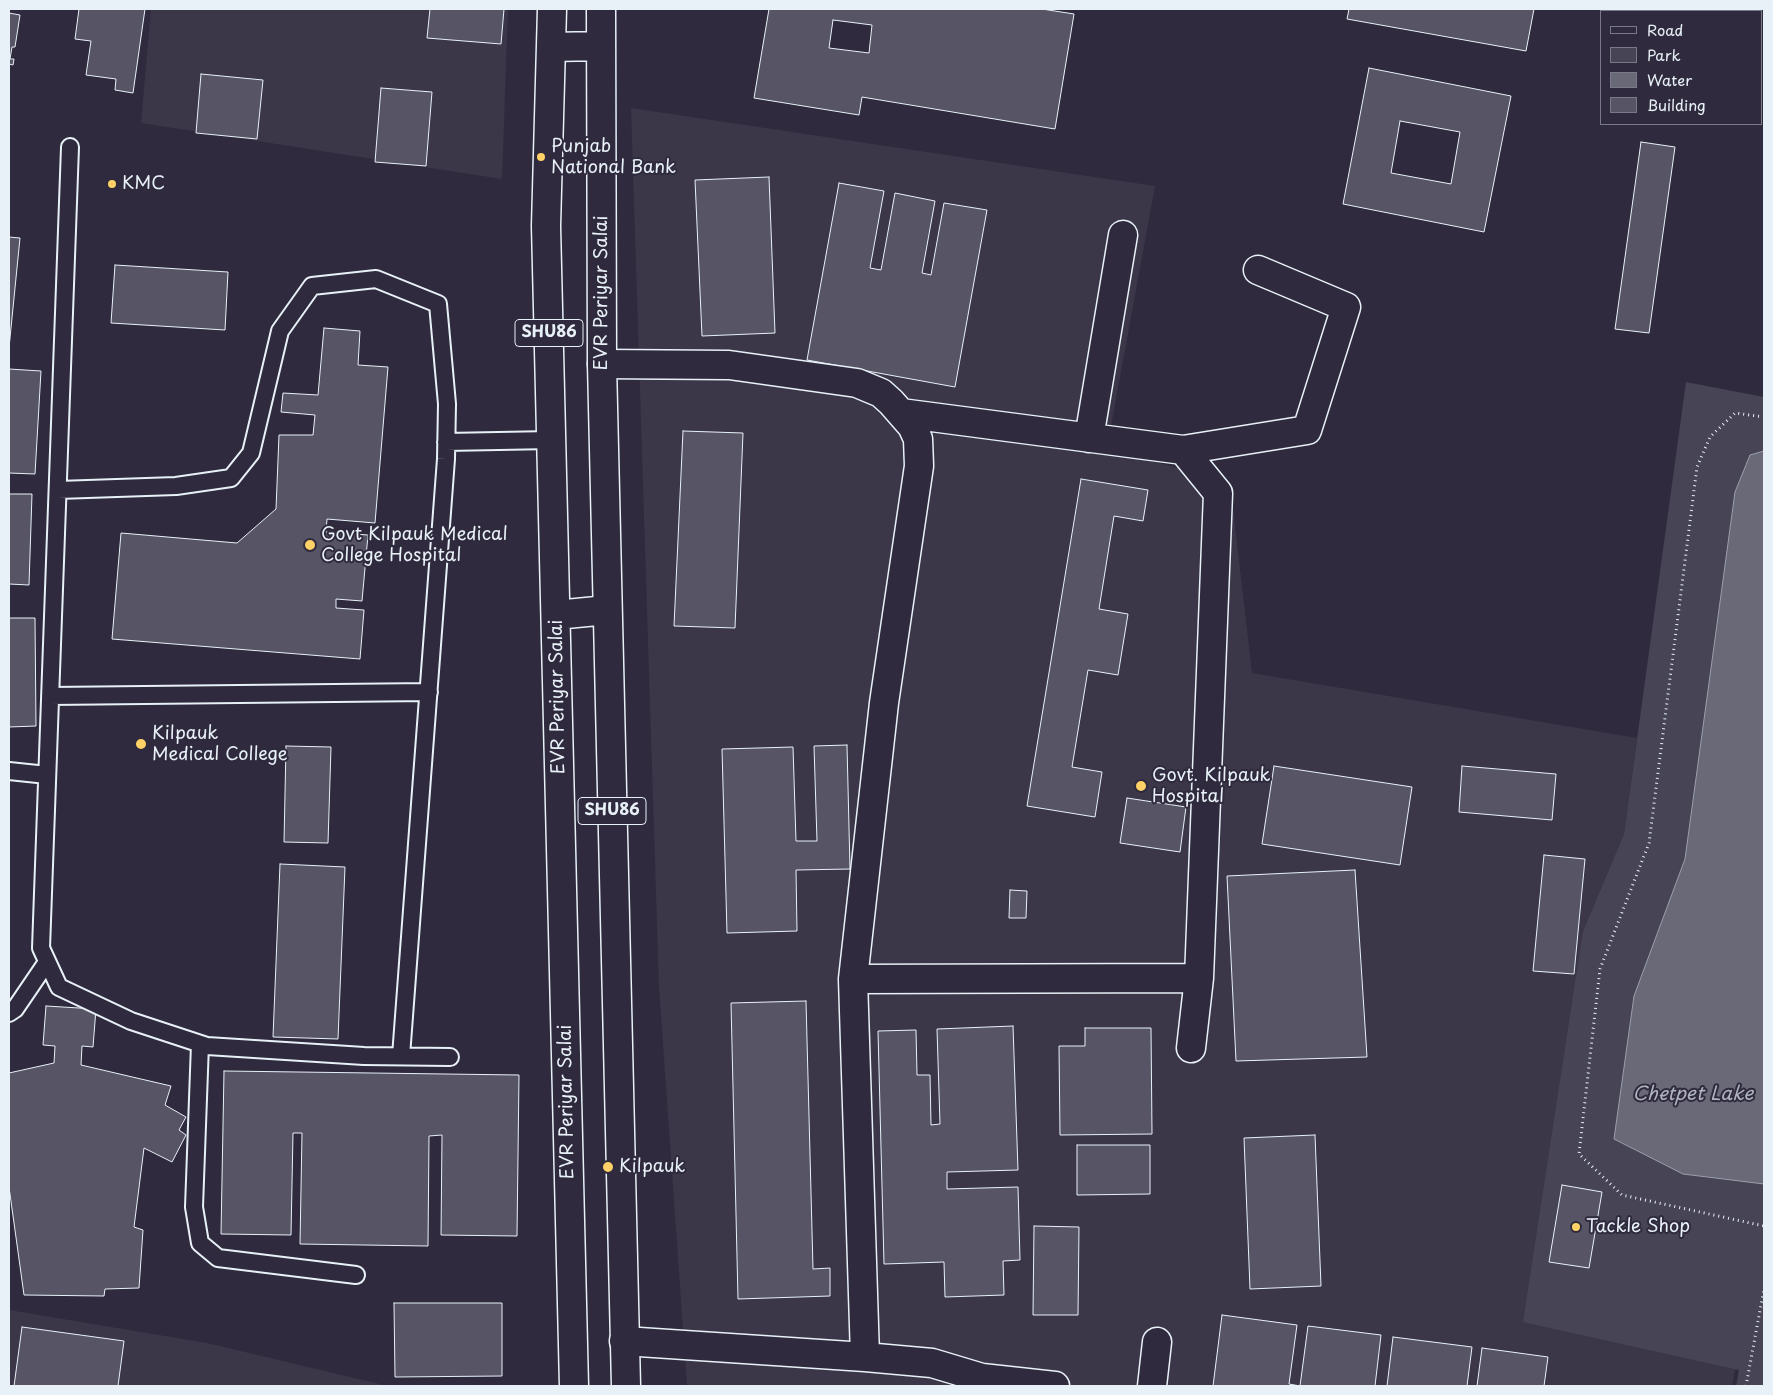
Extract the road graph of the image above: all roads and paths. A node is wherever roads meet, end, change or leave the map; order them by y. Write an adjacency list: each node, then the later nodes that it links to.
1 (552, 9): 4 (street, EVR Periyar Salai / SHU86)
2 (601, 9): 3 (street, EVR Periyar Salai / SHU86)
3 (601, 46): 4 (street); 8 (street, EVR Periyar Salai / SHU86)
4 (551, 47): 12 (street, EVR Periyar Salai / SHU86)
5 (70, 147): 15 (lane)
6 (1123, 235): 11 (street)
7 (1258, 270): 14 (street)
8 (602, 364): 9 (street); 16 (street, EVR Periyar Salai / SHU86)
9 (901, 413): 11 (street); 24 (street)
10 (1764, 418): 30 (path)
11 (1089, 438): 14 (street)
12 (552, 440): 13 (lane); 17 (street, EVR Periyar Salai / SHU86)
13 (446, 442): 15 (lane); 18 (lane)
14 (1183, 450): 23 (street)
15 (58, 490): 19 (lane)
16 (608, 610): 17 (street); 33 (street, EVR Periyar Salai / SHU86)
17 (556, 615): 36 (street, EVR Periyar Salai / SHU86)
18 (429, 692): 19 (lane); 28 (lane)
19 (50, 696): 21 (lane)
20 (9, 770): 21 (lane)
21 (47, 775): 22 (lane)
22 (47, 962): 25 (lane); 26 (lane)
23 (1199, 978): 24 (street); 27 (street)
24 (853, 979): 35 (street)
25 (9, 1013)
26 (200, 1044): 28 (lane); 31 (lane)
27 (1191, 1048)
28 (401, 1056): 29 (lane)
29 (450, 1057)
30 (1764, 1226)
31 (356, 1275)
32 (1764, 1290): 40 (path)
33 (624, 1341): 35 (street); 37 (street, EVR Periyar Salai / SHU86)
34 (1157, 1342): 39 (street)
35 (865, 1358): 38 (street)
36 (574, 1386)
37 (626, 1386)
38 (1055, 1386)
39 (1152, 1386)
40 (1746, 1386)

